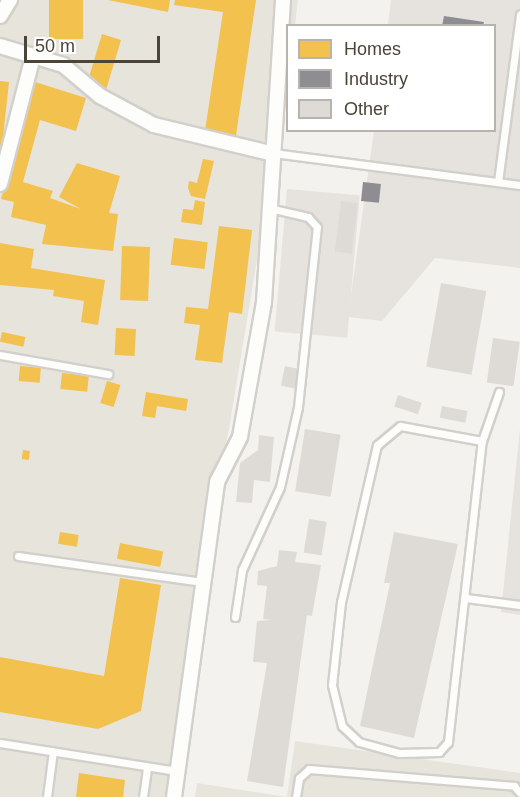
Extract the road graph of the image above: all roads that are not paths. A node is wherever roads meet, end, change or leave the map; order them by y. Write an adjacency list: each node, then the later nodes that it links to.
1 (10, 0): 4 (street)
2 (283, 0): 7 (street)
3 (520, 14): 8 (lane)
4 (0, 16)
5 (0, 46): 6 (street)
6 (33, 56): 7 (street); 9 (street)
7 (270, 153): 8 (lane); 11 (street)
8 (498, 182): 10 (lane)
9 (0, 184)
10 (520, 185)
11 (273, 209): 17 (street); 20 (lane)
12 (0, 355): 13 (lane)
13 (108, 374)
14 (499, 393): 15 (lane)
15 (482, 441): 18 (lane); 18 (lane)
16 (18, 556): 17 (lane)
17 (204, 582): 24 (street)
18 (466, 598): 19 (lane)
19 (520, 605)
20 (235, 617)
21 (0, 743): 22 (lane)
22 (53, 752): 23 (lane); 26 (lane)
23 (147, 767): 24 (lane); 27 (lane)
24 (177, 771): 28 (street)
25 (520, 793): 29 (lane)
26 (47, 797)
27 (143, 797)
28 (174, 797)
29 (296, 797)

